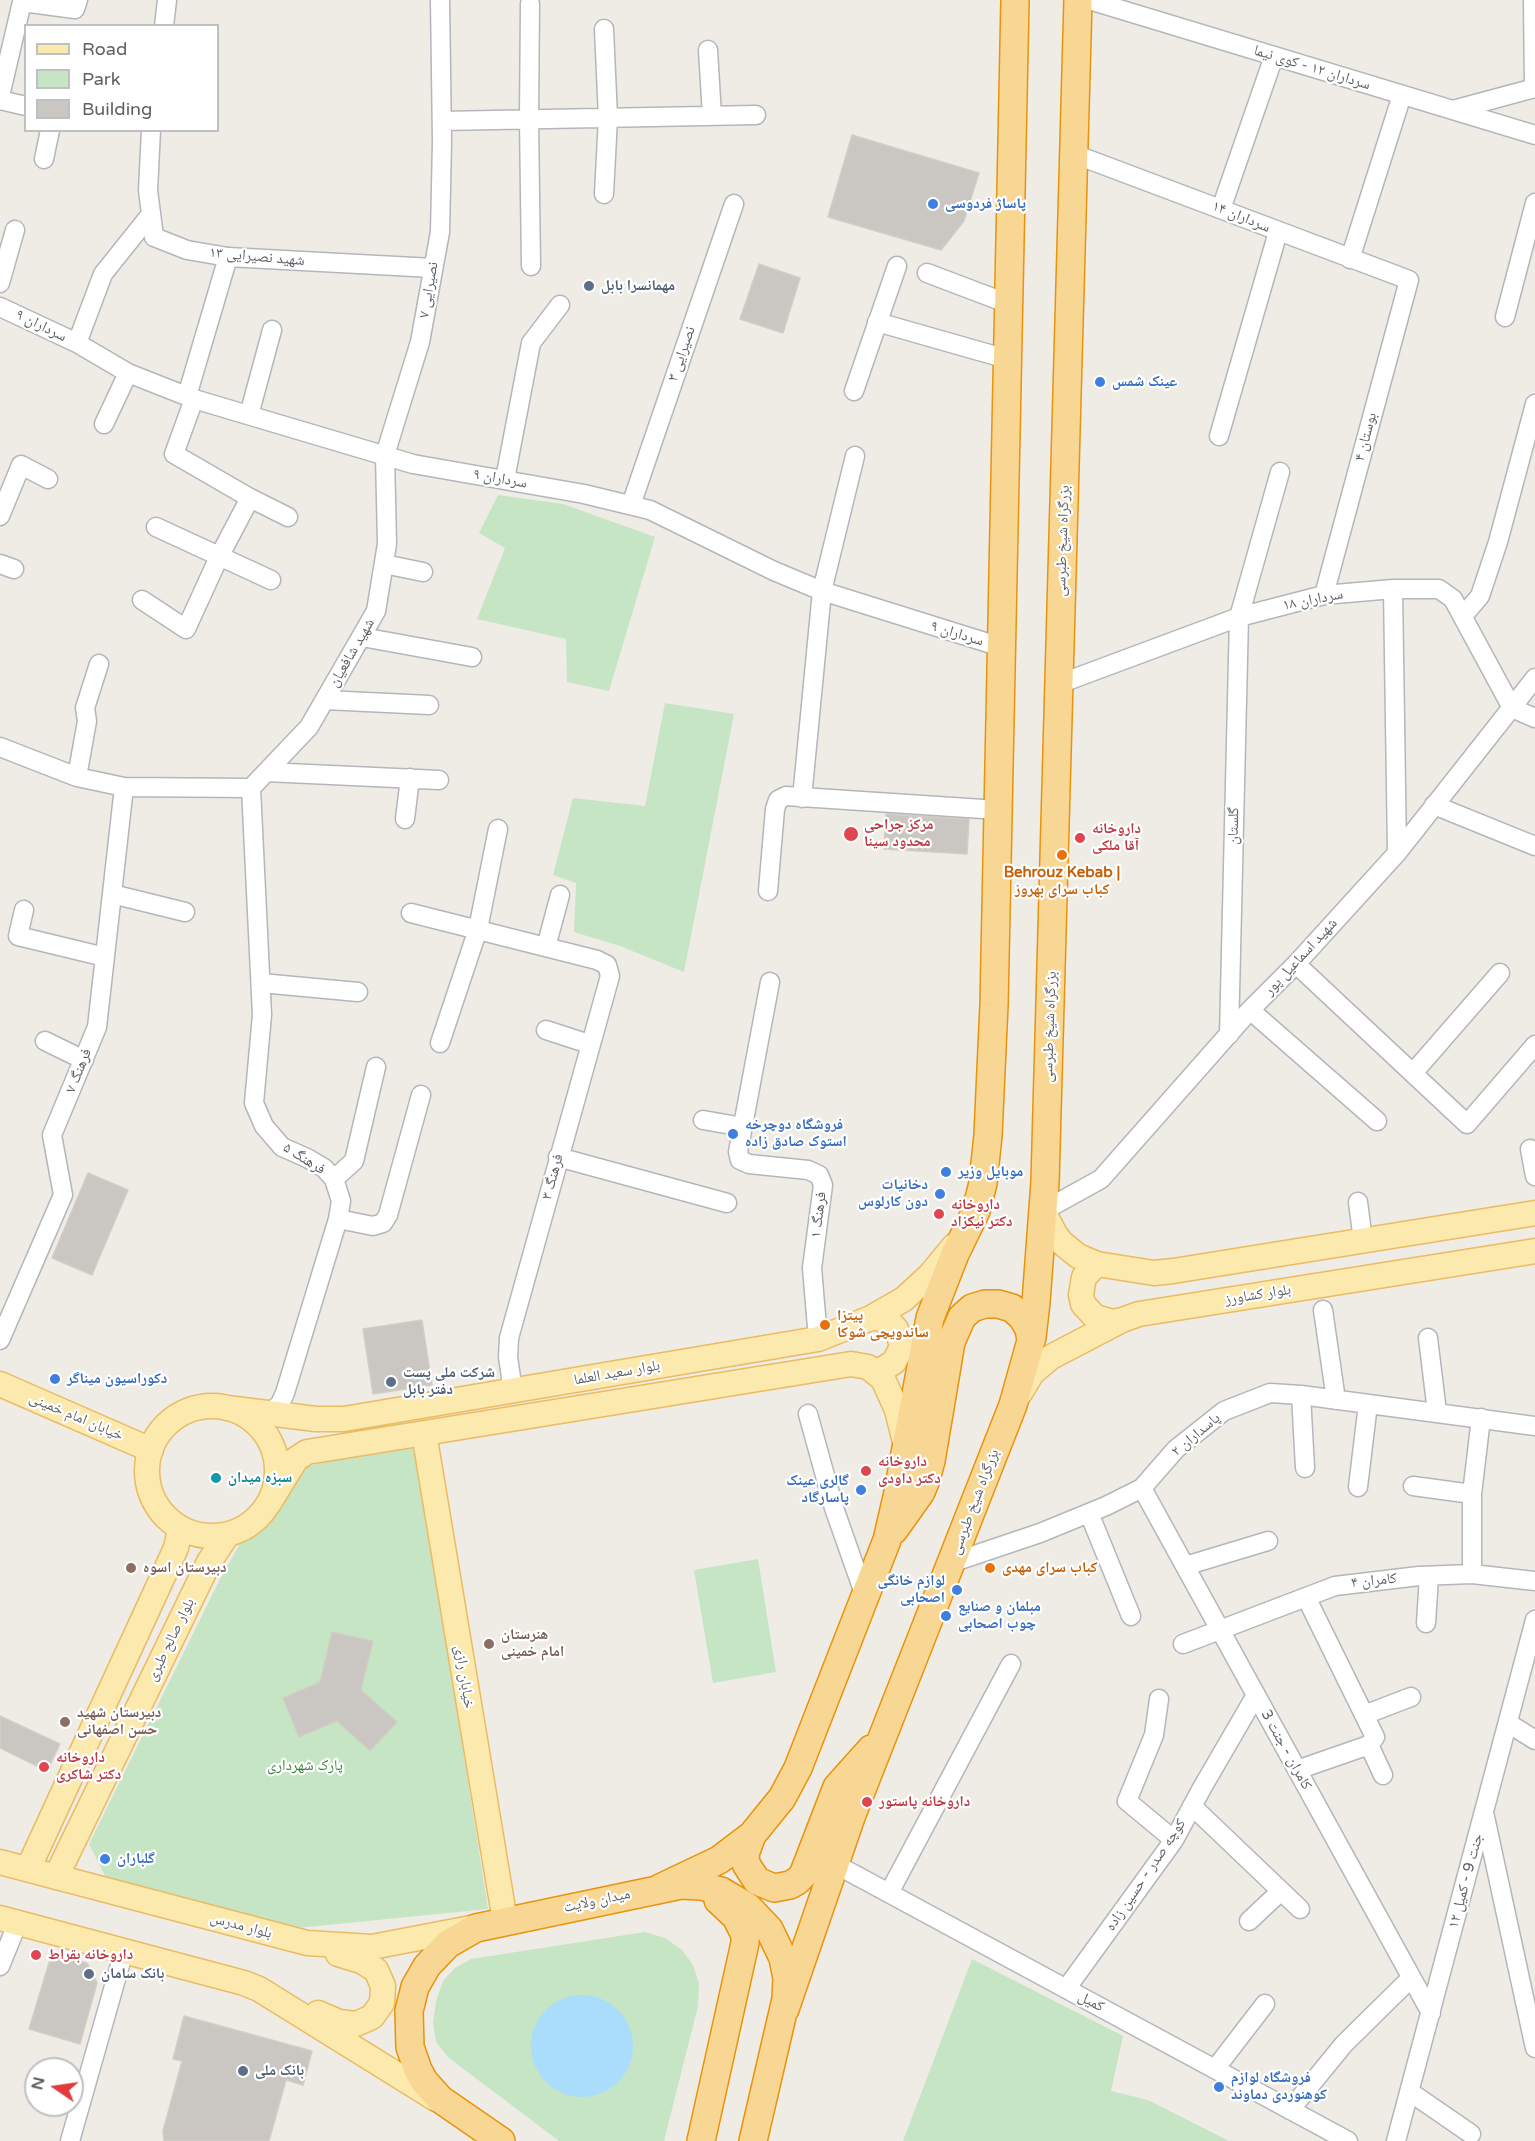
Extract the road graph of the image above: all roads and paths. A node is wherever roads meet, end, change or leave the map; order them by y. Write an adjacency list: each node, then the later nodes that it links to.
1 (78, 0): 7 (street)
2 (167, 0): 10 (street)
3 (440, 0): 23 (street, نصیرایی ۷)
4 (1015, 0): 44 (highway)
5 (1078, 0): 27 (highway, بزرگراه شیخ طبرسی)
6 (1089, 0): 13 (street, سرداران ۱۲ - کوی نیما)
7 (38, 2): 16 (street)
8 (1533, 2): 14 (street)
9 (530, 4): 22 (street)
10 (164, 24)
11 (604, 29): 21 (street)
12 (708, 50): 20 (street)
13 (1274, 56): 15 (street, سرداران ۱۲ - کوی نیما); 32 (street)
14 (1534, 88): 18 (street)
15 (1402, 95): 18 (street, سرداران ۱۲ - کوی نیما); 37 (street)
16 (0, 98): 17 (street)
17 (24, 105)
18 (1452, 110): 26 (street, سرداران ۱۲ - کوی نیما)
19 (756, 115): 20 (street)
20 (712, 116): 21 (street)
21 (608, 118): 22 (street); 29 (street)
22 (528, 119): 23 (street); 39 (street)
23 (442, 120): 40 (street, نصیرایی ۷)
24 (50, 132): 28 (street)
25 (151, 132): 33 (street, شهید نصیرایی ۱۳)
26 (1535, 135)
27 (1074, 154): 32 (street, سرداران ۱۴); 85 (highway, بزرگراه شیخ طبرسی)
28 (44, 159)
29 (604, 194)
30 (1535, 203): 47 (street)
31 (734, 204): 66 (street, نصیرایی ۳)
32 (1221, 209): 35 (street, سرداران ۱۴)
33 (151, 214): 36 (street, شهید نصیرایی ۱۳); 50 (street)
34 (15, 230): 43 (street)
35 (1278, 232): 37 (street, سرداران ۱۴); 58 (street)
36 (228, 256): 40 (street, شهید نصیرایی ۱۳); 54 (street)
37 (1350, 260): 42 (street, سرداران ۱۴)
38 (897, 266): 48 (street)
39 (531, 267)
40 (433, 268): 60 (street, نصیرایی ۷)
41 (927, 273): 44 (street)
42 (1409, 280): 76 (street, بوستان ۴)
43 (0, 283)
44 (1009, 304): 51 (highway)
45 (560, 305): 64 (street)
46 (0, 306): 50 (street, سرداران ۹)
47 (1505, 316)
48 (877, 322): 51 (street); 53 (street)
49 (272, 330): 56 (street)
50 (77, 344): 52 (street, سرداران ۹)
51 (1007, 359): 81 (highway)
52 (128, 373): 54 (street, سرداران ۹); 57 (street)
53 (854, 391)
54 (191, 397): 56 (street, سرداران ۹); 65 (street)
55 (1535, 404): 59 (street)
56 (249, 415): 60 (street, سرداران ۹)
57 (104, 424)
58 (1219, 436)
59 (1529, 442): 78 (street)
60 (385, 455): 64 (street, سرداران ۹); 71 (street, شهید شافعیان)
61 (855, 456): 75 (street)
62 (1280, 472): 79 (street, گلستان)
63 (48, 479): 67 (street)
64 (505, 479): 66 (street, سرداران ۹)
65 (250, 498): 68 (street); 70 (street)
66 (631, 505): 75 (street, سرداران ۹)
67 (0, 516)
68 (288, 517)
69 (156, 527): 70 (street)
70 (219, 556): 73 (street); 77 (street)
71 (384, 564): 72 (street); 80 (street, شهید شافعیان)
72 (423, 572)
73 (272, 580)
74 (1393, 589): 76 (street, سرداران ۱۸); 78 (street, سرداران ۱۸); 103 (street)
75 (822, 591): 81 (street, سرداران ۹); 97 (street)
76 (1324, 595): 79 (street, سرداران ۱۸)
77 (142, 600)
78 (1463, 616): 88 (street, سرداران ۱۸)
79 (1239, 617): 85 (street, سرداران ۱۸); 120 (street, گلستان)
80 (362, 637): 82 (street); 86 (street, شهید شافعیان)
81 (1001, 647): 99 (highway)
82 (472, 657)
83 (99, 664): 92 (street)
84 (1535, 678): 88 (street, شهید اسماعیل پور)
85 (1059, 684): 138 (highway, بزرگراه شیخ طبرسی)
86 (325, 700): 87 (street); 91 (street, شهید شافعیان)
87 (429, 705)
88 (1512, 708): 89 (street); 98 (street, شهید اسماعیل پور)
89 (1535, 718)
90 (0, 747): 92 (street)
91 (266, 772): 93 (street); 96 (street, شهید شافعیان)
92 (76, 777): 95 (street)
93 (410, 778): 94 (street); 100 (street)
94 (439, 780)
95 (124, 787): 96 (street); 105 (street, فرهنگ ۷)
96 (251, 788): 116 (street, فرهنگ ۵)
97 (802, 798): 99 (street); 104 (street)
98 (1434, 805): 102 (street); 103 (street, شهید اسماعیل پور)
99 (998, 810): 141 (highway)
100 (405, 819)
101 (498, 829): 110 (street)
102 (1535, 846)
103 (1396, 853): 113 (street, شهید اسماعیل پور)
104 (768, 891)
105 (112, 894): 108 (street); 112 (street, فرهنگ ۷)
106 (560, 895): 111 (street)
107 (24, 910): 112 (street)
108 (185, 912)
109 (411, 913): 110 (street)
110 (478, 929): 111 (street); 122 (street)
111 (546, 947): 123 (street, فرهنگ ۳)
112 (105, 957): 125 (street, فرهنگ ۷)
113 (1296, 964): 118 (street, شهید اسماعیل پور); 127 (street)
114 (1500, 973): 127 (street)
115 (770, 982): 131 (street, فرهنگ ۱)
116 (261, 983): 117 (street); 135 (street, فرهنگ ۵)
117 (358, 992)
118 (1250, 1010): 120 (street, شهید اسماعیل پور); 130 (street)
119 (546, 1030): 123 (street)
120 (1229, 1035): 138 (street, شهید اسماعیل پور)
121 (45, 1041): 125 (street)
122 (440, 1042)
123 (589, 1044): 133 (street, فرهنگ ۳)
124 (1535, 1045): 127 (street)
125 (84, 1059): 150 (street, فرهنگ ۷)
126 (376, 1067): 135 (street)
127 (1413, 1073)
128 (421, 1095): 140 (street)
129 (703, 1120): 131 (street)
130 (1377, 1121)
131 (742, 1127): 149 (street, فرهنگ ۱)
132 (1530, 1149): 134 (street)
133 (558, 1158): 137 (street); 154 (street, فرهنگ ۳)
134 (1535, 1176)
135 (334, 1179): 140 (street, فرهنگ ۵)
136 (1358, 1202): 142 (street)
137 (728, 1203)
138 (1043, 1211): 144 (main road); 151 (highway, بزرگراه شیخ طبرسی)
139 (1535, 1213): 142 (main road)
140 (338, 1219): 161 (street, فرهنگ ۵)
141 (968, 1227): 146 (main road, بلوار سعید العلما); 166 (highway)
142 (1363, 1241): 144 (main road)
143 (1535, 1251): 147 (main road, بلوار کشاورز)
144 (1097, 1264): 147 (main road)
145 (1323, 1310): 156 (street)
146 (871, 1318): 149 (main road, بلوار سعید العلما); 152 (main road)
147 (1122, 1320): 158 (main road, بلوار کشاورز)
148 (1428, 1338): 160 (street)
149 (818, 1339): 154 (main road, بلوار سعید العلما)
150 (0, 1340)
151 (1031, 1340): 158 (highway, بزرگراه شیخ طبرسی); 177 (highway)
152 (876, 1371): 165 (main road, بلوار سعید العلما); 166 (main road)
153 (0, 1384): 167 (main road, خیابان امام خمینی)
154 (513, 1391): 161 (main road, بلوار سعید العلما)
155 (1301, 1395): 156 (street, پاسداران ۲); 168 (street); 171 (street, پاسداران ۲)
156 (1336, 1400): 157 (street, پاسداران ۲)
157 (1368, 1404): 160 (street, پاسداران ۲); 170 (street)
158 (1013, 1405): 179 (highway, بزرگراه شیخ طبرسی)
159 (227, 1408): 161 (main road, بلوار سعید العلما); 167 (main road); 173 (main road)
160 (1437, 1412): 163 (street, پاسداران ۲)
161 (270, 1413)
162 (808, 1413): 184 (street)
163 (1481, 1418): 164 (street, پاسداران ۲); 172 (street)
164 (1535, 1426)
165 (424, 1433): 173 (main road, بلوار سعید العلما); 216 (main road, خیابان رازی)
166 (906, 1449): 177 (highway)
167 (151, 1450): 175 (main road)
168 (1305, 1468)
169 (1413, 1486): 172 (street)
170 (1358, 1487)
171 (1142, 1488): 174 (street, پاسداران ۲); 180 (street, کامران - جنت 3)
172 (1472, 1494): 181 (street)
173 (269, 1503): 176 (main road)
174 (1089, 1513): 179 (street, پاسداران ۲); 186 (street)
175 (180, 1528): 176 (main road); 208 (main road)
176 (227, 1535): 209 (main road, بلوار صالح طبری)
177 (887, 1540): 184 (highway)
178 (1268, 1542): 180 (street)
179 (951, 1563): 197 (highway, بزرگراه شیخ طبرسی)
180 (1185, 1566): 189 (street, کامران - جنت 3)
181 (1472, 1574): 182 (street, کامران ۴); 183 (street, کامران ۴)
182 (1429, 1576): 185 (street, کامران ۴); 188 (street)
183 (1535, 1581)
184 (866, 1596): 204 (highway)
185 (1306, 1597): 189 (street, کامران ۴); 195 (street)
186 (1131, 1616)
187 (1535, 1620): 196 (street, جنت 9 - کمیل ۱۲)
188 (1426, 1623)
189 (1220, 1630): 190 (street, کامران ۴); 192 (street, کامران - جنت 3)
190 (1183, 1644)
191 (1011, 1664): 212 (street)
192 (1256, 1695): 200 (street, کامران - جنت 3); 202 (street, کوچه صدر - حسین زاده)
193 (1411, 1697): 195 (street)
194 (1159, 1699): 205 (street)
195 (1364, 1715): 199 (street)
196 (1508, 1723): 198 (street); 203 (street, جنت 9 - کمیل ۱۲)
197 (885, 1732): 204 (highway); 207 (highway, بزرگراه شیخ طبرسی)
198 (1535, 1740)
199 (1369, 1745): 200 (street); 201 (street)
200 (1297, 1770): 221 (street, کامران - جنت 3)
201 (1383, 1775)
202 (1192, 1806): 205 (street, کوچه صدر - حسین زاده); 211 (street)
203 (1484, 1813): 220 (street); 226 (street, جنت 9 - کمیل ۱۲)
204 (752, 1835): 210 (highway)
205 (1174, 1840): 223 (street, کوچه صدر - حسین زاده)
206 (0, 1862): 208 (main road, بلوار مدرس)
207 (835, 1864): 212 (street, کمیل); 225 (highway, بزرگراه شیخ طبرسی)
208 (28, 1869): 209 (main road, بلوار مدرس)
209 (56, 1877): 217 (main road, بلوار مدرس)
210 (668, 1887): 216 (highway, میدان ولایت); 225 (highway, میدان ولایت); 236 (highway)
211 (1281, 1891): 213 (street); 215 (street)
212 (890, 1893): 223 (street, کمیل)
213 (1300, 1909)
214 (9, 1920): 218 (main road); 219 (street)
215 (1249, 1921)
216 (495, 1923): 217 (main road, بلوار مدرس); 230 (highway, میدان ولایت)
217 (295, 1941): 222 (main road)
218 (124, 1951): 222 (main road); 235 (street)
219 (0, 1966)
220 (1527, 1975): 227 (street)
221 (1411, 1978): 226 (street, کامران - جنت 3); 231 (street)
222 (259, 1989): 230 (main road)
223 (1066, 1989): 228 (street, کمیل)
224 (1264, 2004): 228 (street)
225 (785, 2009): 233 (highway, میدان ولایت)
226 (1431, 2013): 229 (street, جنت 9 - کمیل ۱۲)
227 (1535, 2048)
228 (1215, 2069): 231 (street, کمیل)
229 (1410, 2092): 232 (street); 238 (street, جنت 9 - کمیل ۱۲)
230 (449, 2107): 234 (highway, میدان ولایت)
231 (1290, 2110): 237 (street, کمیل)
232 (1471, 2134)
233 (755, 2136)
234 (488, 2137)
235 (70, 2141)
236 (701, 2141)
237 (1348, 2141)
238 (1396, 2141)

